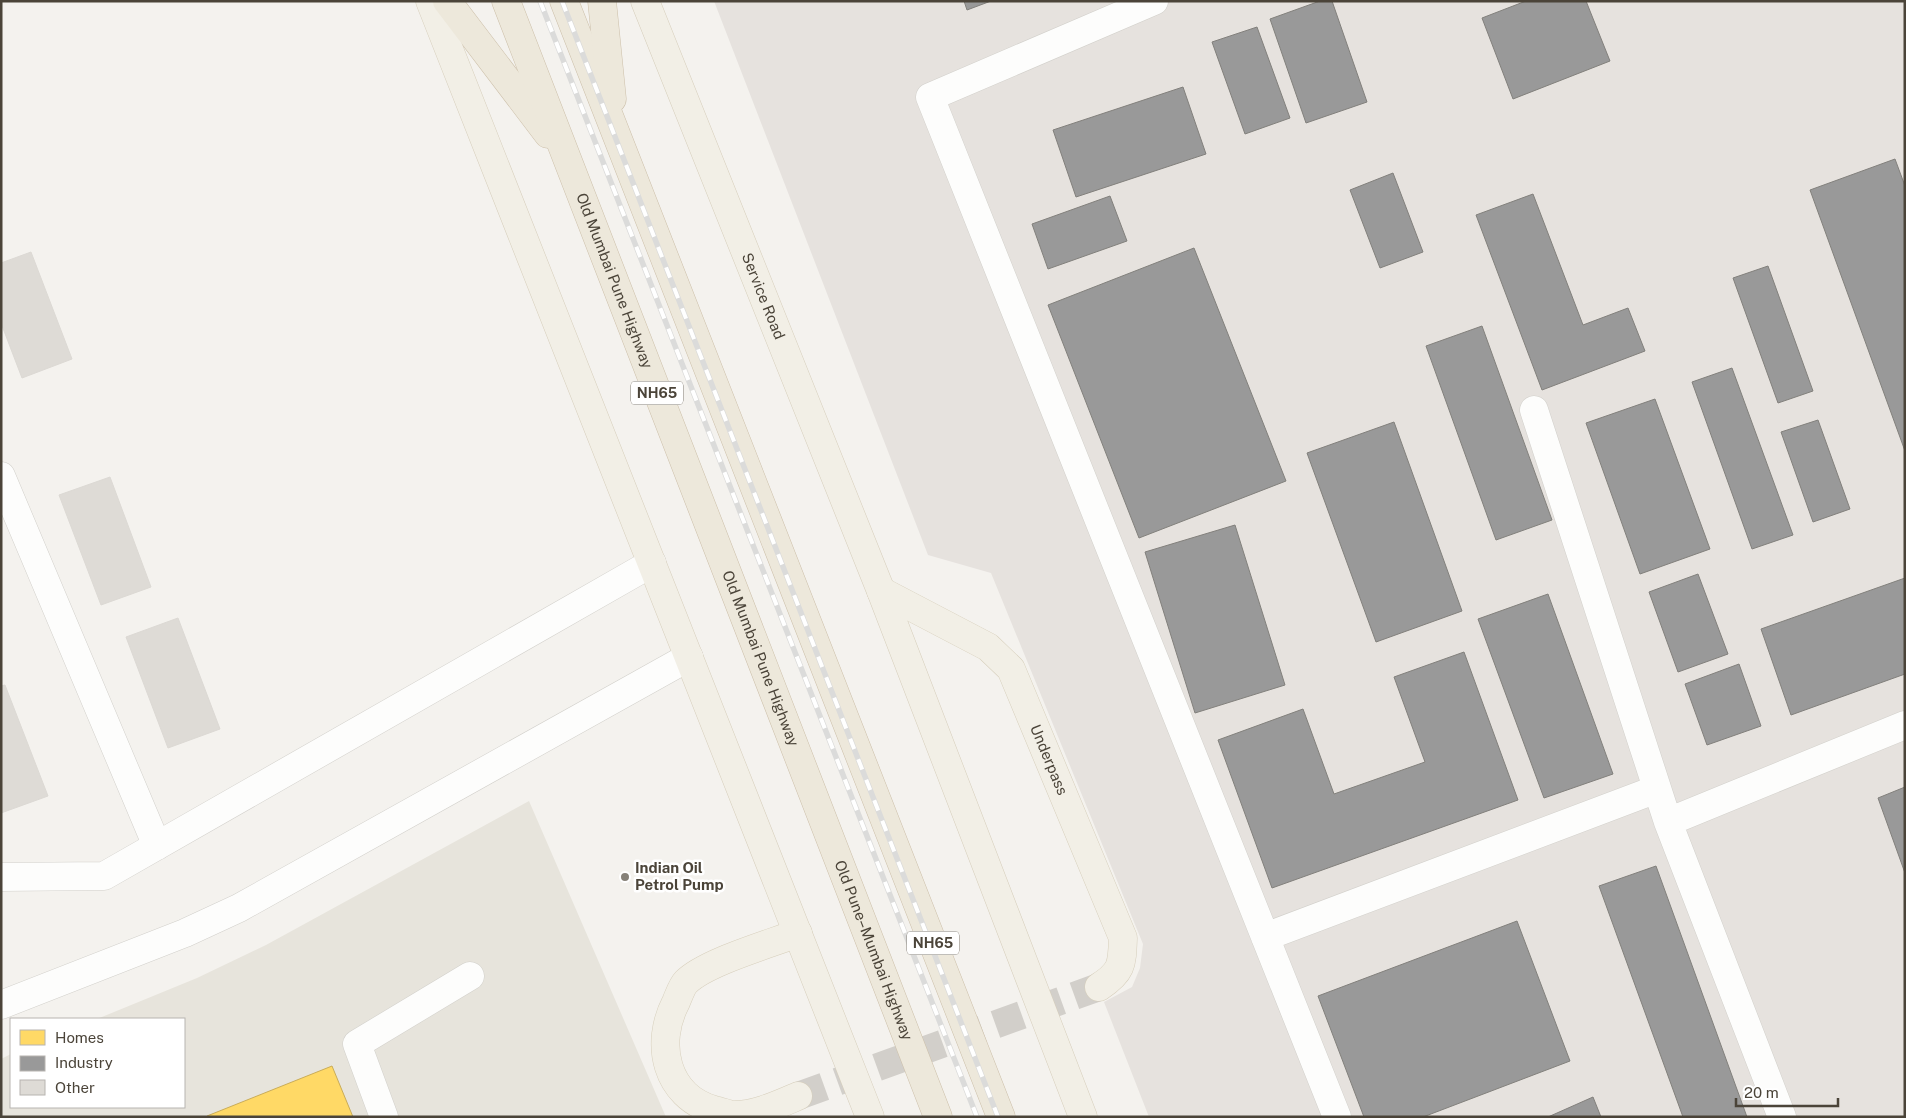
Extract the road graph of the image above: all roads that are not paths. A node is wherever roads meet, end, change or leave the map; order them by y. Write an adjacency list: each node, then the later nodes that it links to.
1 (430, 1): 12 (main road)
2 (447, 1): 9 (highway)
3 (506, 1): 9 (highway, Old Mumbai Pune Highway / NH65)
4 (564, 1): 8 (highway, NH65)
5 (602, 1): 8 (highway)
6 (645, 1): 13 (main road, Service Road)
7 (1154, 1): 22 (street)
8 (615, 134): 30 (highway, NH65)
9 (567, 159): 16 (highway, Old Mumbai Pune Highway / NH65)
10 (1534, 410): 17 (street)
11 (1, 476): 19 (street)
12 (652, 563): 14 (main road); 19 (street)
13 (881, 591): 24 (main road, Underpass); 31 (main road, Service Road)
14 (689, 657): 21 (main road); 25 (street)
15 (1905, 725): 18 (street)
16 (808, 784): 29 (highway, Old Pune–Mumbai Highway / NH65)
17 (1658, 789): 18 (street); 22 (street)
18 (1668, 822): 33 (street)
19 (157, 846): 20 (street)
20 (1, 877)
21 (798, 933): 26 (main road); 28 (main road)
22 (1265, 937): 32 (street)
23 (470, 976): 27 (street)
24 (1099, 986)
25 (1, 1005)
26 (798, 1096)
27 (384, 1117)
28 (870, 1117)
29 (938, 1117)
30 (1001, 1117)
31 (1083, 1117)
32 (1336, 1117)
33 (1782, 1117)

